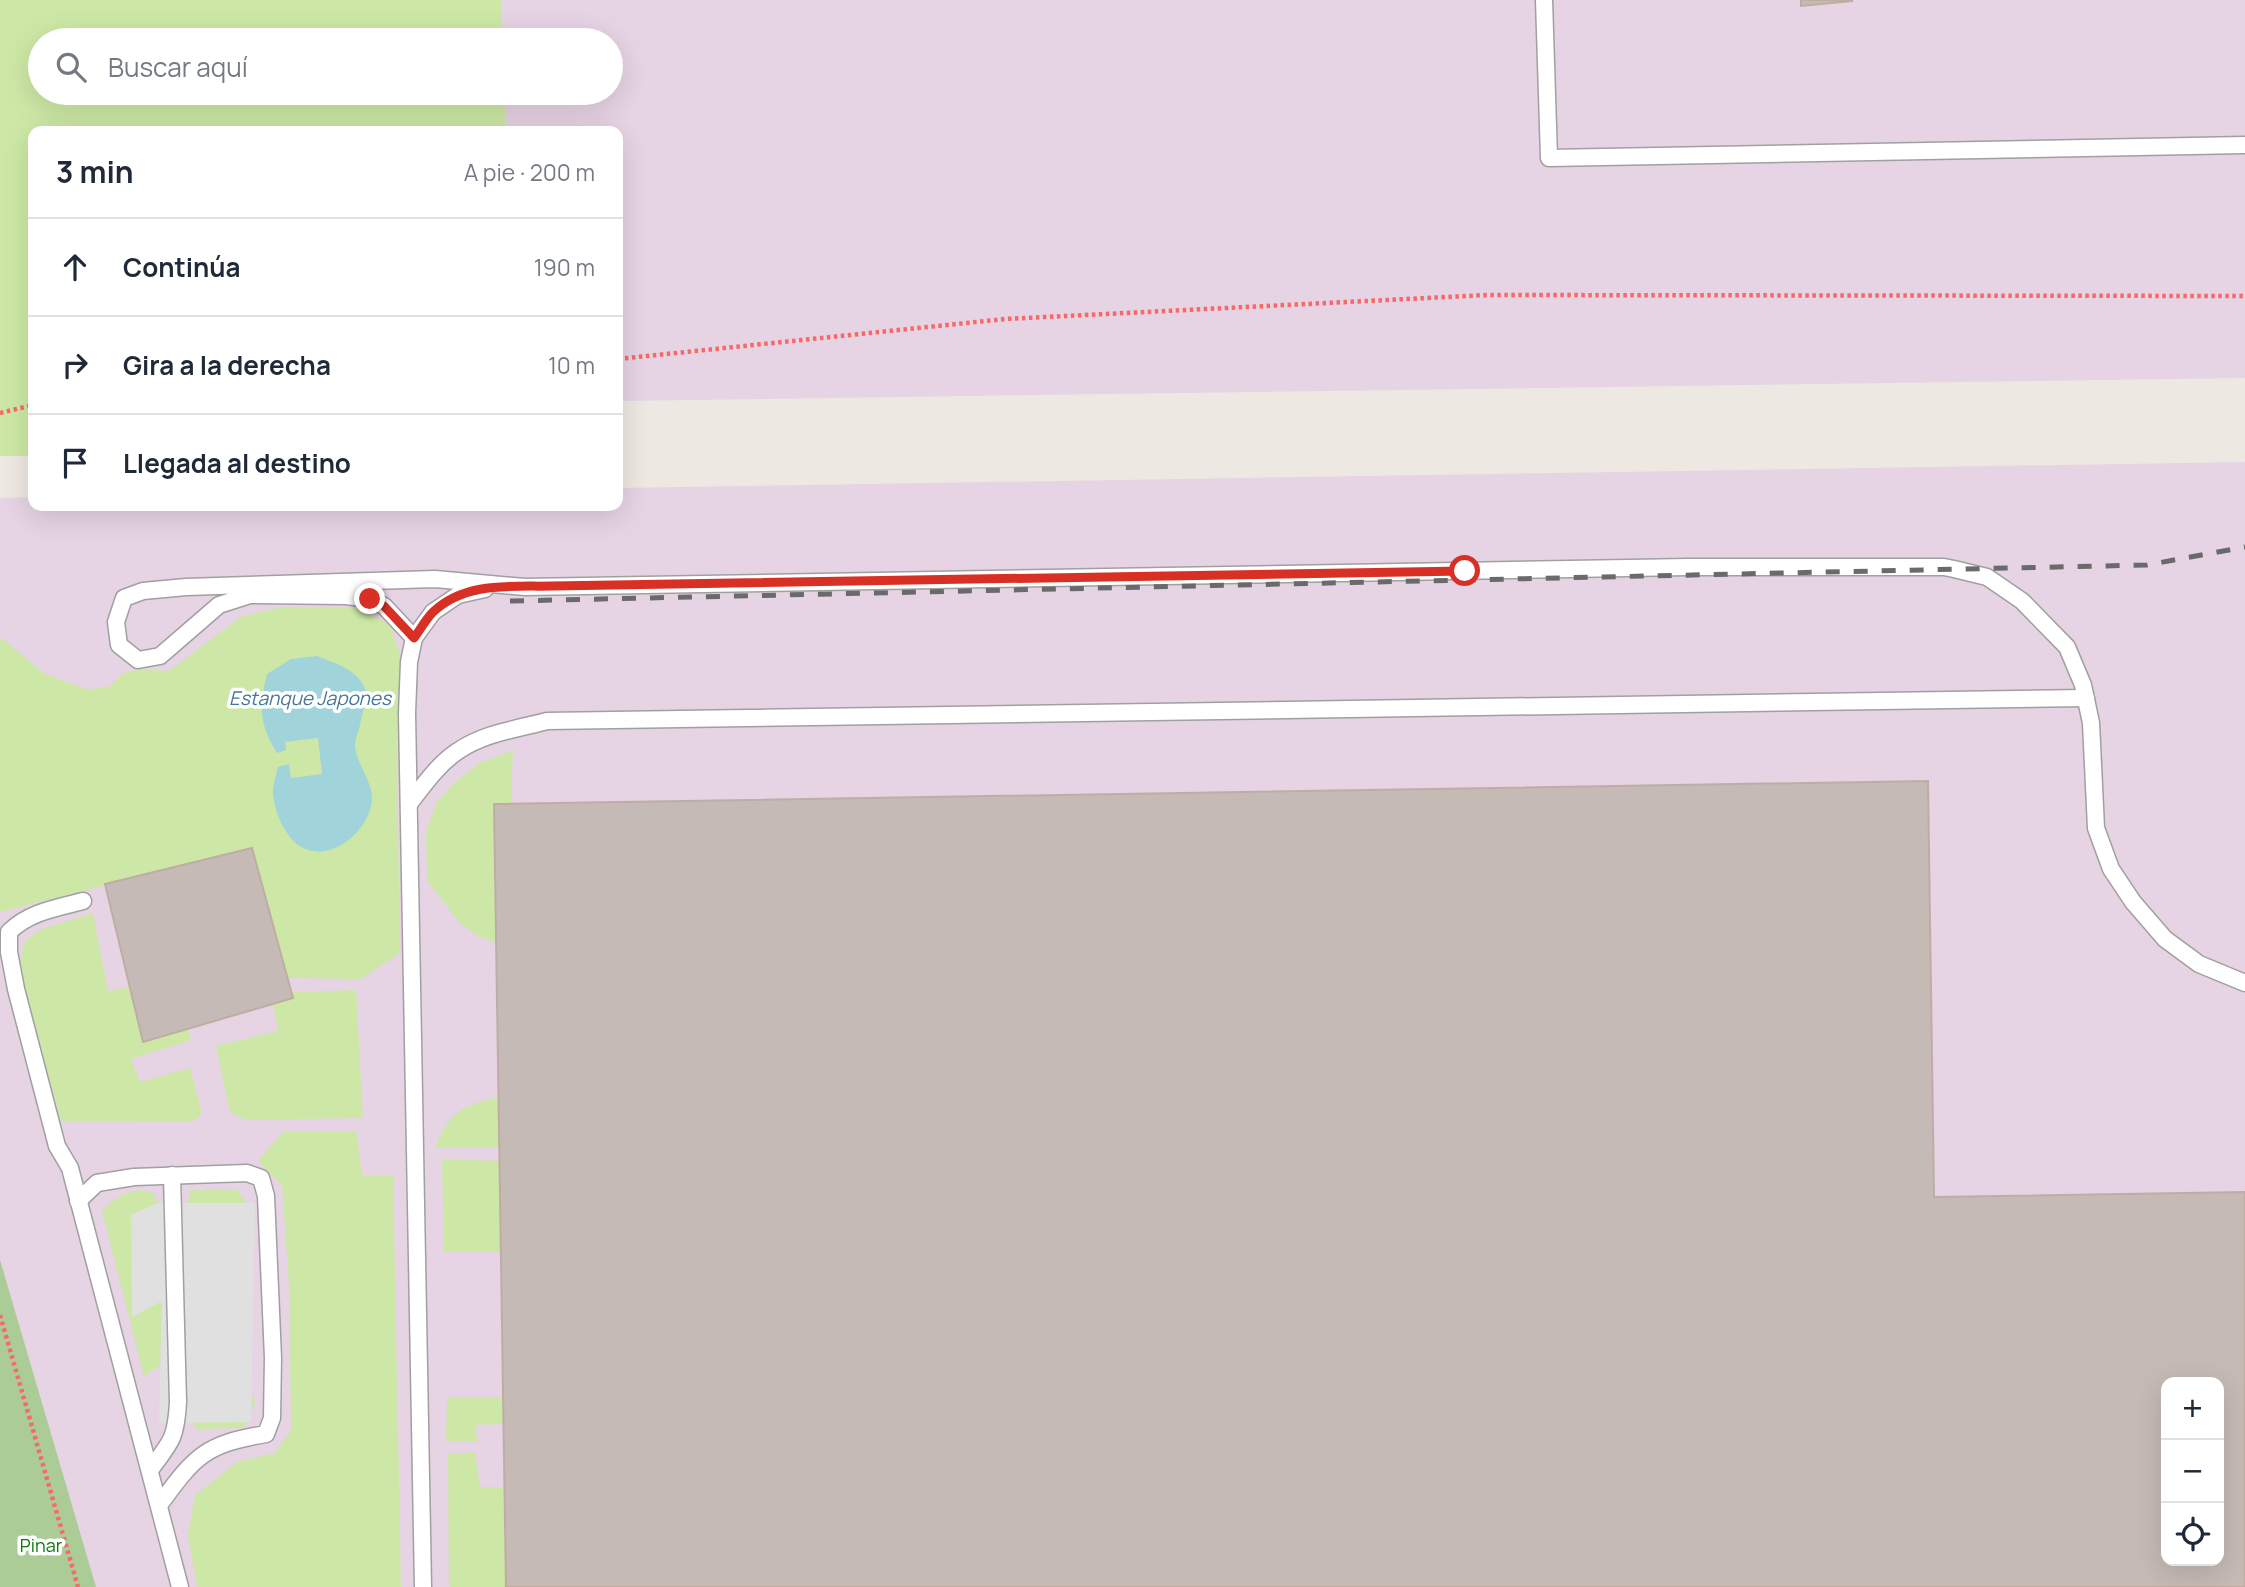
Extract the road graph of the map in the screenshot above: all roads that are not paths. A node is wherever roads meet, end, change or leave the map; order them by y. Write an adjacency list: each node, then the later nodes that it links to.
1 (1544, 0): 2 (lane)
2 (2245, 145)
3 (501, 585): 4 (lane); 4 (lane); 5 (lane)
4 (414, 638): 6 (lane)
5 (2085, 698): 6 (lane); 8 (lane)
6 (409, 804): 14 (lane)
7 (83, 901): 10 (lane)
8 (2245, 983)
9 (172, 1175): 10 (lane); 11 (lane); 12 (lane)
10 (78, 1201): 11 (lane)
11 (150, 1470): 12 (lane)
12 (160, 1504): 13 (lane)
13 (180, 1587)
14 (423, 1587)

